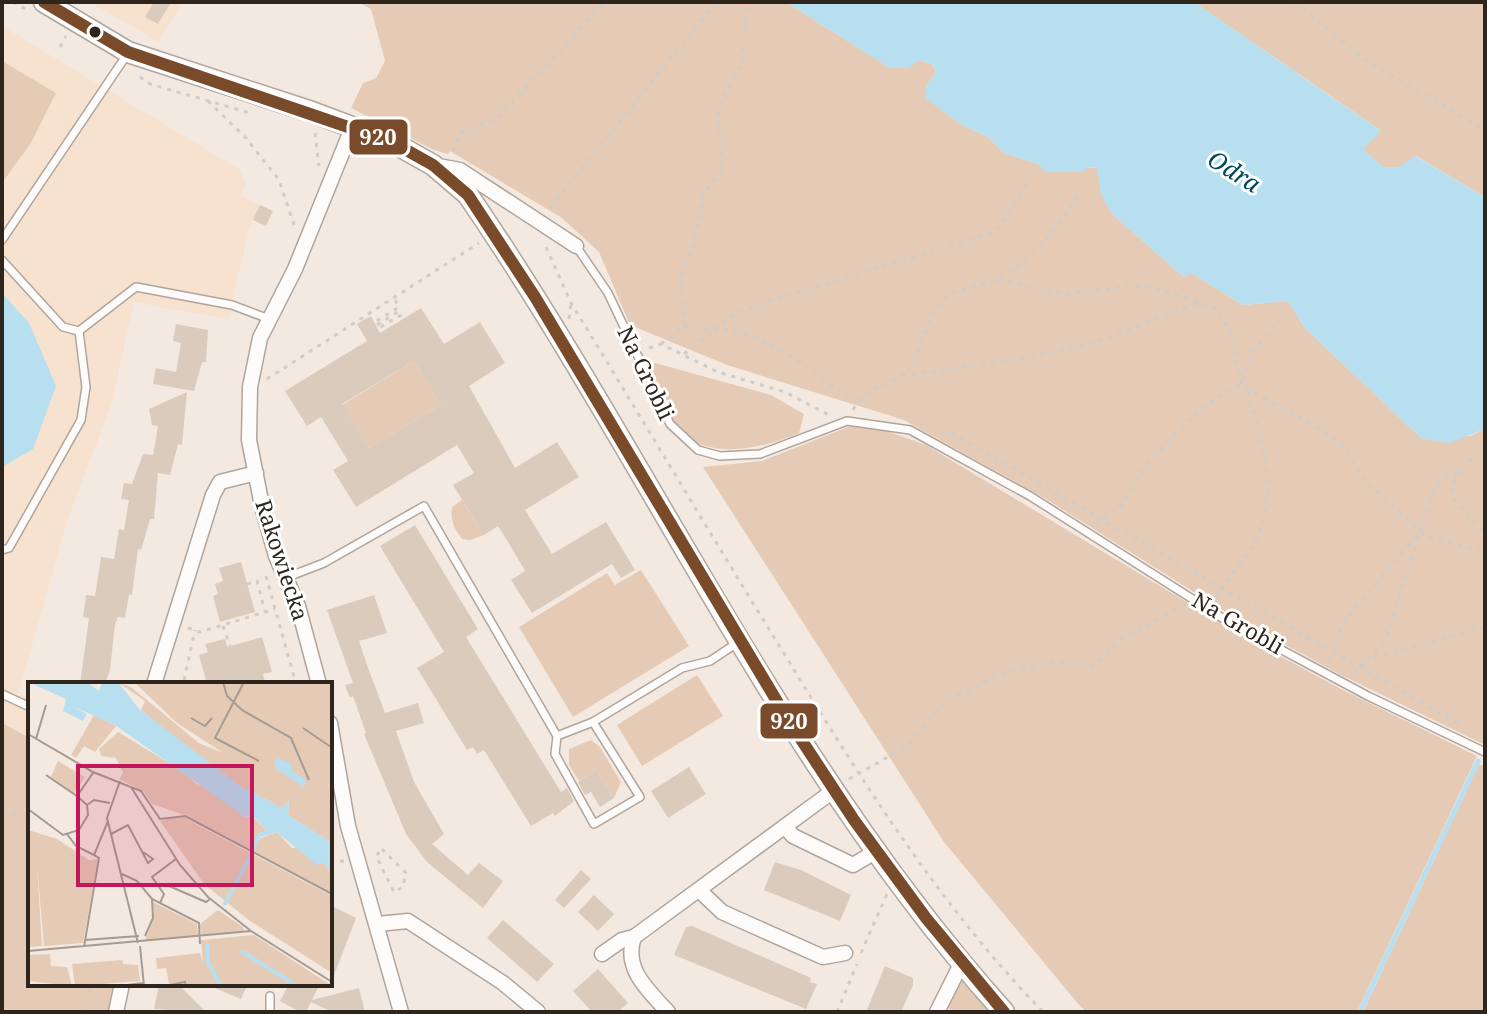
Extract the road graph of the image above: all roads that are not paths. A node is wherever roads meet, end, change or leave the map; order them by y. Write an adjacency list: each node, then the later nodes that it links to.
1 (44, 2): 2 (street, Na Grobli)
2 (128, 52): 3 (street, Na Grobli); 5 (lane)
3 (353, 126): 4 (street, Na Grobli); 8 (street, Rakowiecka)
4 (442, 166): 6 (street, Na Grobli); 13 (street)
5 (2, 240)
6 (576, 246): 21 (lane, Na Grobli)
7 (2, 260): 9 (lane)
8 (269, 319): 9 (lane); 10 (street, Rakowiecka)
9 (79, 331): 11 (lane)
10 (256, 473): 12 (street, Rakowiecka); 14 (street)
11 (2, 550)
12 (285, 578): 15 (street, Rakowiecka); 20 (lane)
13 (741, 640): 18 (lane); 22 (street)
14 (155, 682)
15 (318, 682)
16 (2, 694): 17 (lane)
17 (28, 706)
18 (593, 722): 20 (lane); 20 (lane)
19 (332, 734): 26 (street)
20 (557, 736)
21 (1485, 752)
22 (833, 791): 23 (street); 24 (street)
23 (785, 827): 24 (street); 25 (street)
24 (875, 852): 30 (street)
25 (700, 891): 27 (street); 28 (street)
26 (378, 924): 35 (street); 36 (street)
27 (634, 937): 29 (street); 37 (street)
28 (845, 953)
29 (602, 954)
30 (961, 964): 38 (street); 39 (street)
31 (122, 986): 33 (street)
32 (270, 996): 34 (lane)
33 (116, 1012)
34 (270, 1012)
35 (401, 1012)
36 (538, 1012)
37 (668, 1012)
38 (937, 1012)
39 (1004, 1012)

